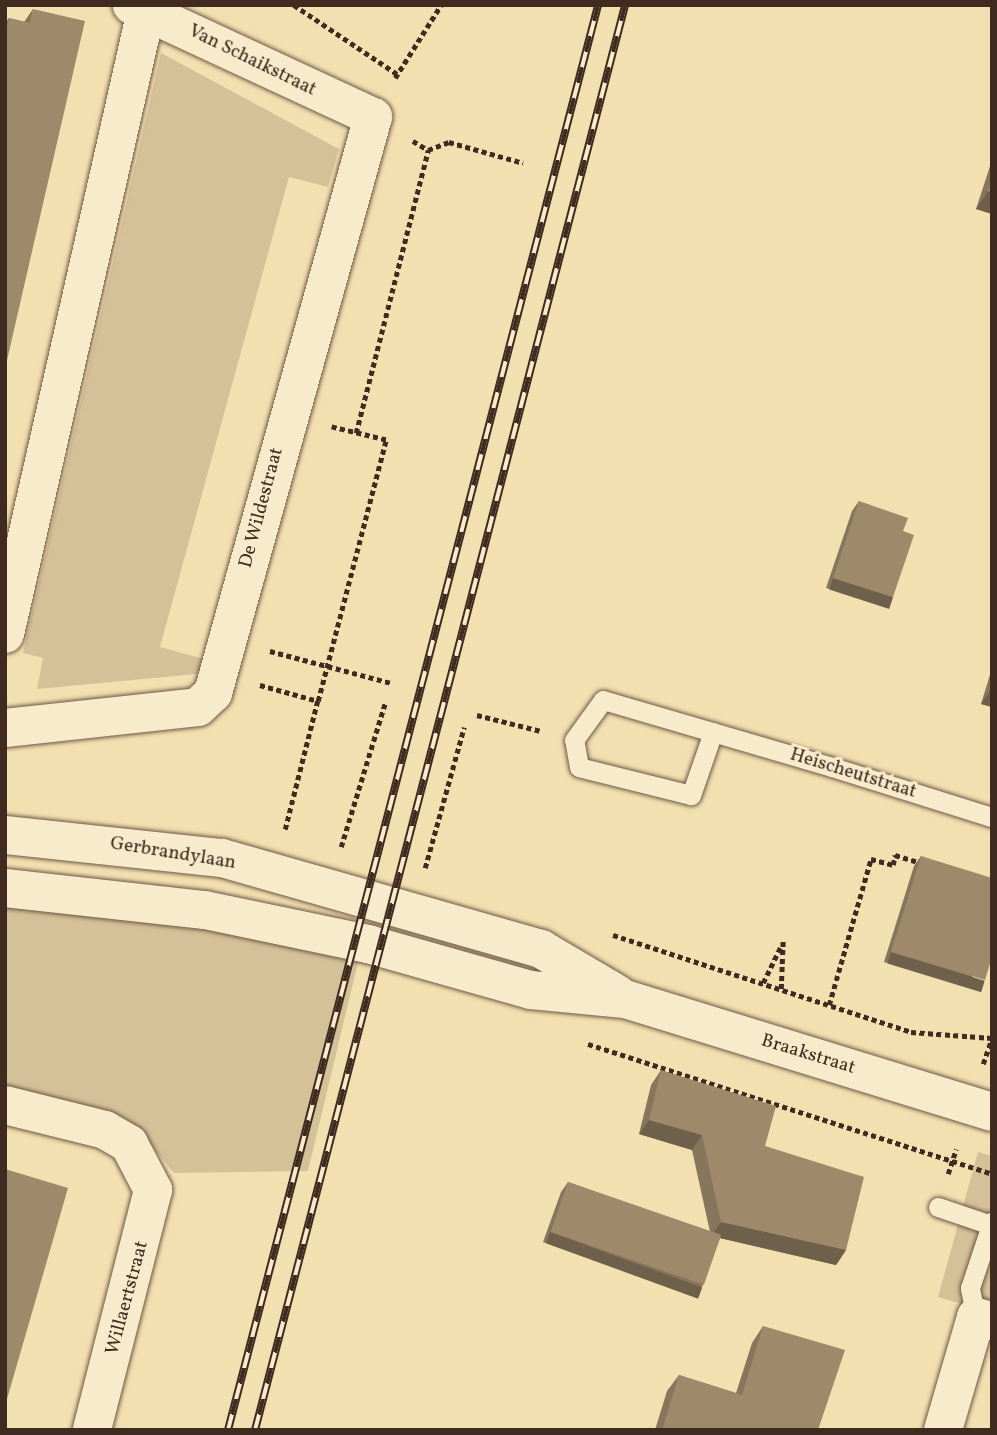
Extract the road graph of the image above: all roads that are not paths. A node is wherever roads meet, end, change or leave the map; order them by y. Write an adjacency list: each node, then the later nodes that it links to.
1 (139, 8): 2 (street, Van Schaikstraat); 3 (street)
2 (373, 117): 4 (street, De Wildestraat)
3 (5, 634)
4 (5, 728)
5 (713, 732): 5 (lane, Heischeutstraat); 6 (lane, Heischeutstraat)
6 (992, 817)
7 (5, 835): 9 (street, Gerbrandylaan)
8 (5, 888): 10 (street, Braakstraat)
9 (378, 904): 10 (street, Braakstraat)
10 (625, 999): 12 (street, Braakstraat)
11 (5, 1105): 16 (street, Willaertstraat)
12 (992, 1112)
13 (939, 1207): 14 (lane)
14 (991, 1223): 15 (lane)
15 (984, 1319): 17 (street)
16 (92, 1430)
17 (943, 1430)

